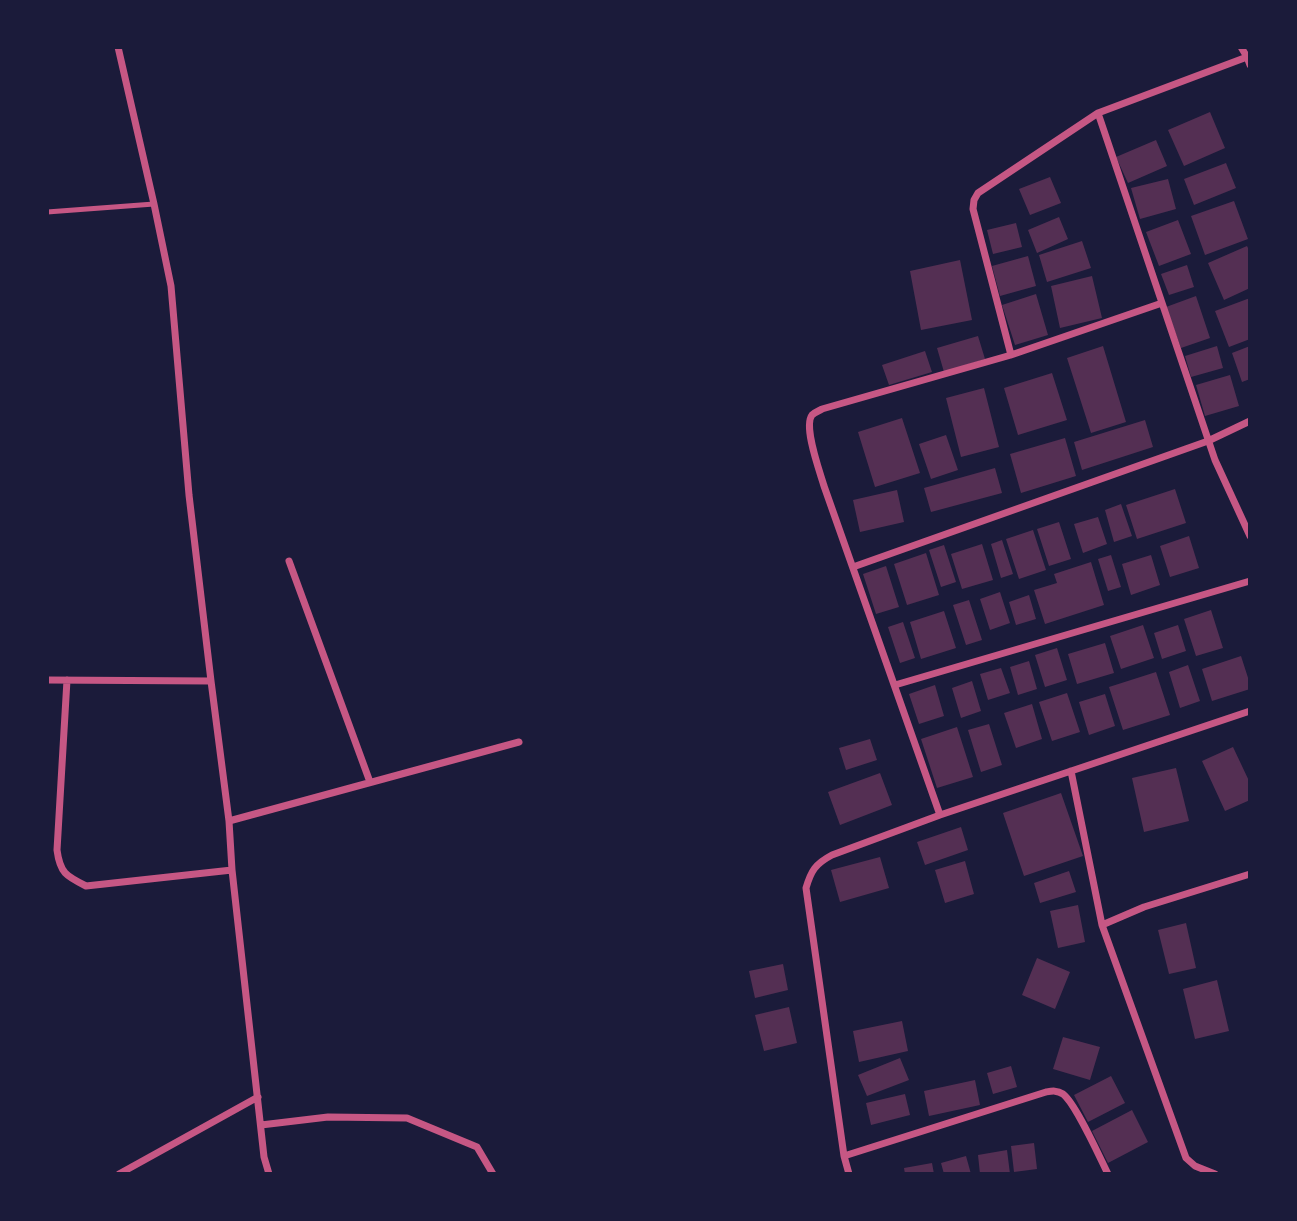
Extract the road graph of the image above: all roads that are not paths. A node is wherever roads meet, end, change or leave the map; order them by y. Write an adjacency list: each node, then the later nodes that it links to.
1 (118, 47): 5 (street)
2 (1241, 47): 3 (street)
3 (1248, 61): 4 (street)
4 (1098, 113): 7 (street); 8 (street)
5 (154, 204): 6 (lane); 17 (street)
6 (47, 212)
7 (1162, 303): 8 (street); 10 (street)
8 (1011, 355): 13 (street)
9 (1250, 421): 10 (street)
10 (1208, 441): 11 (street); 13 (street)
11 (1250, 536)
12 (289, 561): 22 (street)
13 (853, 567): 18 (street)
14 (1250, 581): 18 (street)
15 (47, 680): 16 (street)
16 (67, 680): 17 (street); 25 (street)
17 (211, 681): 24 (street)
18 (895, 685): 23 (street)
19 (1250, 711): 21 (street)
20 (519, 742): 22 (street)
21 (1071, 771): 23 (street); 27 (street)
22 (370, 782): 24 (street)
23 (940, 815): 30 (street)
24 (229, 821): 25 (street)
25 (232, 870): 28 (street)
26 (1250, 874): 27 (street)
27 (1102, 925): 36 (street)
28 (258, 1097): 29 (street); 31 (street)
29 (261, 1125): 32 (street); 33 (street)
30 (844, 1156): 34 (street); 35 (street)
31 (119, 1174)
32 (269, 1174)
33 (493, 1174)
34 (849, 1174)
35 (1108, 1174)
36 (1215, 1174)

